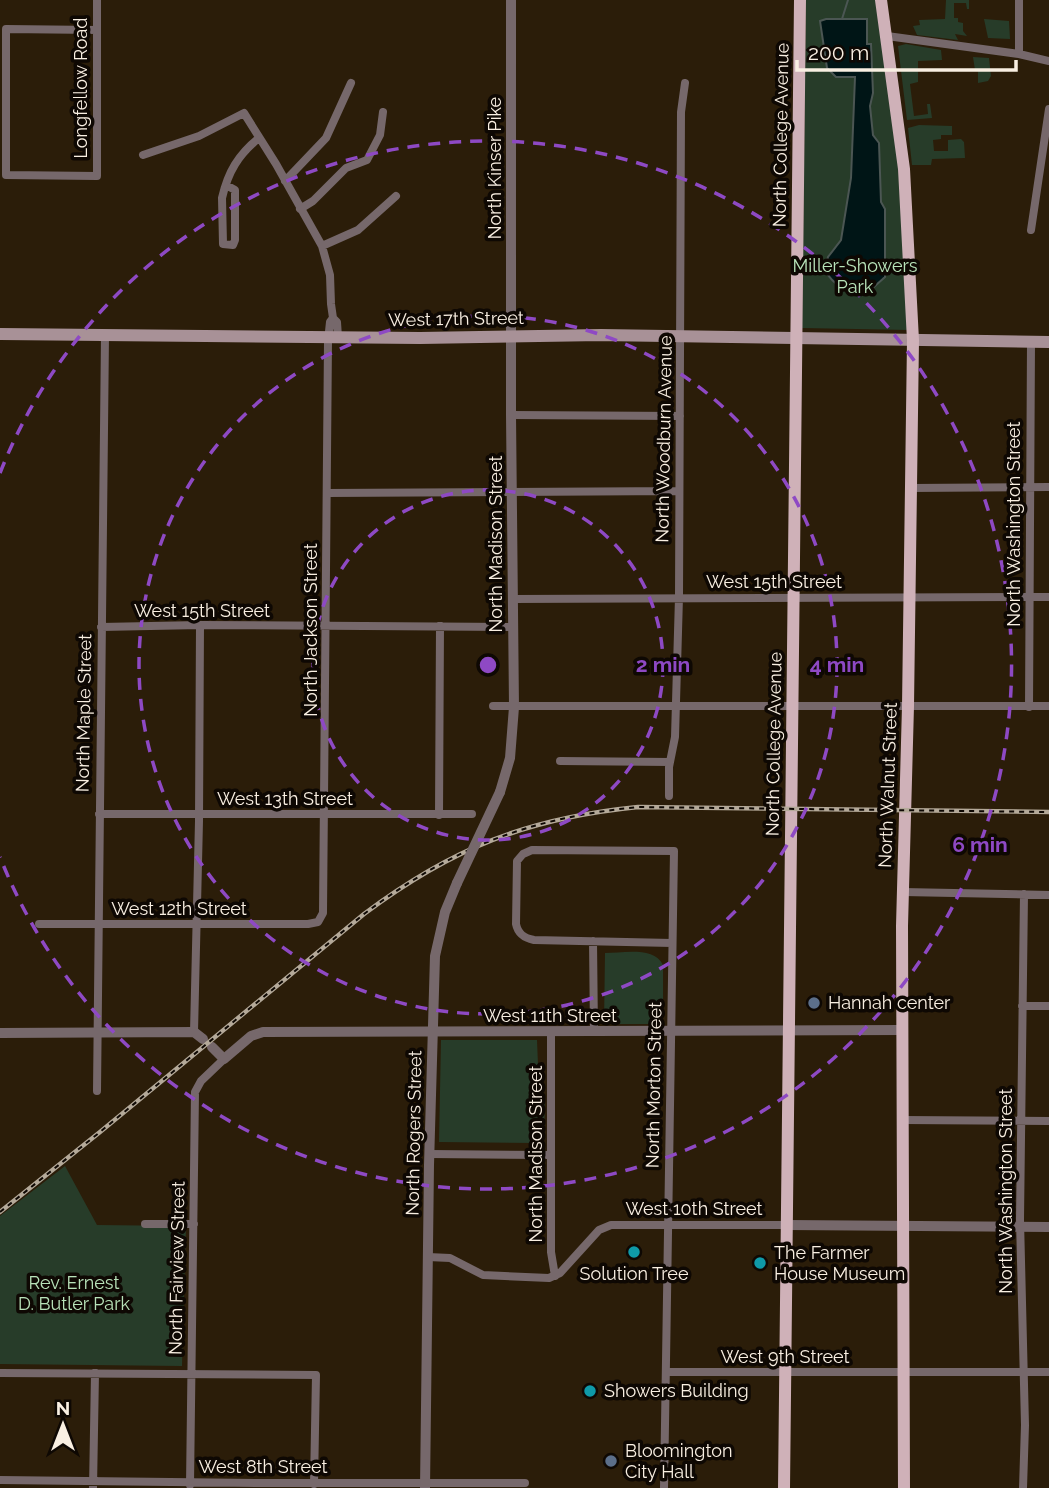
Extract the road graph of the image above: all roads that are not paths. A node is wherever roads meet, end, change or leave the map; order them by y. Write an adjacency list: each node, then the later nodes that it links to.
1 (97, 0): 6 (street, Longfellow Road)
2 (512, 0): 25 (street, North Kinser Pike)
3 (800, 0): 28 (main road, North College Avenue)
4 (881, 0): 7 (main road, North Walnut Street)
5 (1019, 0): 8 (street)
6 (97, 30): 14 (street); 14 (street, Longfellow Road)
7 (887, 36): 8 (street); 29 (main road, North Walnut Street)
8 (1019, 54): 9 (street)
9 (1049, 61)
10 (351, 83): 17 (street)
11 (685, 83): 26 (street, North Woodburn Avenue)
12 (1049, 109): 21 (street)
13 (383, 112): 20 (street)
14 (3, 116)
15 (259, 138): 16 (street); 17 (street); 18 (street)
16 (143, 155)
17 (285, 181): 20 (street)
18 (226, 185): 18 (street)
19 (396, 196): 22 (street)
20 (300, 209): 22 (street)
21 (1031, 230)
22 (322, 246): 27 (street, North Jackson Street)
23 (0, 334): 24 (main road, West 17th Street)
24 (106, 335): 27 (main road, West 17th Street); 48 (street, North Maple Street)
25 (511, 336): 26 (main road, West 17th Street); 27 (main road, West 17th Street); 32 (street, North Madison Street)
26 (680, 336): 28 (main road, West 17th Street); 33 (street, North Woodburn Avenue)
27 (334, 337): 39 (street, North Jackson Street)
28 (796, 338): 29 (main road, West 17th Street); 43 (main road, North College Avenue)
29 (913, 340): 30 (main road, West 17th Street); 36 (main road, North Walnut Street)
30 (1031, 342): 31 (main road, West 17th Street); 34 (street, North Washington Street)
31 (1049, 342)
32 (511, 415): 33 (street); 37 (street, North Madison Street)
33 (680, 416): 38 (street, North Woodburn Avenue)
34 (1030, 487): 35 (street); 36 (street); 41 (street, North Washington Street)
35 (1049, 487)
36 (911, 488): 44 (main road, North Walnut Street)
37 (512, 491): 38 (street); 39 (street); 45 (street, North Madison Street)
38 (679, 491): 40 (street, North Woodburn Avenue)
39 (327, 493): 49 (street, North Jackson Street)
40 (679, 597): 43 (street, West 15th Street); 45 (street, West 15th Street); 51 (street, North Woodburn Avenue)
41 (1029, 597): 42 (street, West 15th Street); 44 (street, West 15th Street); 57 (street, North Washington Street)
42 (1049, 597)
43 (794, 598): 44 (street, West 15th Street); 53 (main road, North College Avenue)
44 (910, 598): 54 (main road, North Walnut Street)
45 (512, 599): 50 (street, North Madison Street)
46 (200, 625): 48 (street, West 15th Street); 49 (street, West 15th Street); 64 (street)
47 (440, 626): 49 (street, West 15th Street); 50 (street, West 15th Street); 66 (street)
48 (101, 627): 62 (street, North Maple Street)
49 (327, 627): 65 (street, North Jackson Street)
50 (512, 627): 56 (street, North Madison Street)
51 (676, 705): 53 (street); 56 (street); 59 (street, North Woodburn Avenue)
52 (493, 706): 56 (street)
53 (793, 706): 54 (street); 79 (main road, North College Avenue)
54 (908, 706): 57 (street); 67 (main road, North Walnut Street)
55 (1049, 706): 57 (street)
56 (513, 707): 60 (street, North Madison Street)
57 (1029, 707)
58 (560, 761): 59 (street)
59 (670, 762): 61 (street, North Woodburn Avenue)
60 (500, 792): 80 (street, North Rogers Street, bridge)
61 (669, 796)
62 (99, 814): 64 (street, West 13th Street); 72 (street, North Maple Street)
63 (472, 814): 66 (street, West 13th Street)
64 (199, 815): 65 (street, West 13th Street); 73 (street)
65 (324, 815): 66 (street, West 13th Street); 70 (street, North Jackson Street)
66 (439, 815)
67 (903, 892): 68 (street); 78 (main road, North Walnut Street)
68 (1024, 894): 69 (street); 76 (street, North Washington Street)
69 (1049, 895)
70 (318, 922): 73 (street, West 12th Street)
71 (39, 924): 72 (street, West 12th Street)
72 (97, 924): 73 (street, West 12th Street); 85 (street, North Maple Street)
73 (197, 925): 86 (street)
74 (593, 941): 75 (street); 75 (street, North Morton Street); 82 (street)
75 (672, 943): 83 (street, North Morton Street)
76 (1021, 1006): 77 (street); 91 (street, North Washington Street)
77 (1049, 1006)
78 (903, 1030): 79 (street, West 11th Street); 90 (main road, North Walnut Street)
79 (788, 1031): 83 (street, West 11th Street); 98 (main road, North College Avenue)
80 (433, 1032): 81 (street, West 11th Street); 88 (street, West 11th Street); 93 (street, North Rogers Street)
81 (551, 1032): 82 (street, West 11th Street); 94 (street, North Madison Street)
82 (594, 1032): 83 (street, West 11th Street)
83 (671, 1032): 97 (street, North Morton Street)
84 (0, 1033): 85 (street)
85 (96, 1033): 86 (street); 89 (street, North Maple Street)
86 (198, 1035)
87 (212, 1047): 88 (street)
88 (224, 1059): 96 (street, North Fairview Street)
89 (97, 1091)
90 (902, 1120): 91 (street); 99 (main road, North Walnut Street)
91 (1020, 1121): 92 (street); 100 (street, North Washington Street)
92 (1049, 1121)
93 (429, 1154): 94 (street); 102 (street, North Rogers Street)
94 (551, 1156): 103 (street, North Madison Street)
95 (145, 1224): 96 (street)
96 (194, 1224): 110 (street, North Fairview Street)
97 (668, 1225): 98 (street, West 10th Street); 103 (street, West 10th Street); 105 (street, North Morton Street)
98 (786, 1225): 99 (street, West 10th Street); 104 (main road, North College Avenue)
99 (902, 1226): 100 (street, West 10th Street); 106 (main road, North Walnut Street)
100 (1020, 1227): 101 (street, West 10th Street); 111 (street, North Washington Street)
101 (1049, 1227)
102 (428, 1258): 103 (street); 117 (street, North Rogers Street)
103 (555, 1276)
104 (785, 1371): 105 (street, West 9th Street); 106 (street, West 9th Street); 119 (main road, North College Avenue)
105 (666, 1372): 118 (street, North Morton Street)
106 (904, 1372): 111 (street, West 9th Street); 120 (main road, North Walnut Street)
107 (1049, 1372): 111 (street, West 9th Street)
108 (0, 1373): 109 (street)
109 (96, 1373): 110 (street); 115 (street)
110 (191, 1373): 114 (street); 116 (street, North Fairview Street)
111 (1024, 1373): 121 (street, North Washington Street)
112 (0, 1480): 115 (street, West 8th Street)
113 (525, 1483): 117 (street, West 8th Street)
114 (314, 1484): 116 (street, West 8th Street); 117 (street, West 8th Street)
115 (93, 1485): 116 (street, West 8th Street)
116 (190, 1485)
117 (426, 1486)
118 (664, 1488)
119 (784, 1488)
120 (904, 1488)
121 (1023, 1488)

